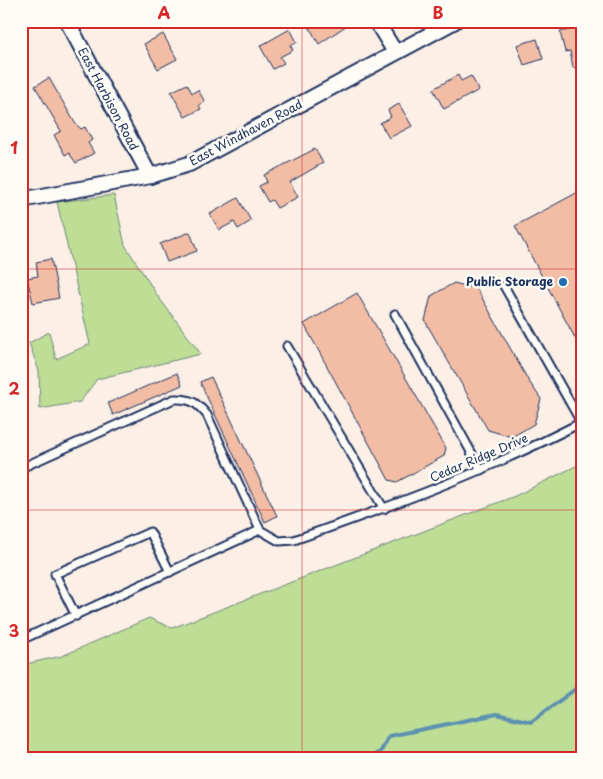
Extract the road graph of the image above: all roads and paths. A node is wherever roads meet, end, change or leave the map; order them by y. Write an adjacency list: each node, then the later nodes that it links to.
1 (67, 21): 5 (street, East Harbison Road)
2 (376, 21): 4 (street)
3 (455, 21): 4 (street, East Windhaven Road)
4 (395, 52): 5 (street, East Windhaven Road)
5 (150, 176): 6 (street, East Windhaven Road)
6 (21, 200)
7 (504, 286): 10 (lane)
8 (395, 314): 12 (lane)
9 (287, 346): 13 (lane)
10 (581, 422): 12 (lane, Cedar Ridge Drive)
11 (21, 468): 14 (lane)
12 (481, 470): 13 (lane, Cedar Ridge Drive)
13 (384, 509): 14 (lane, Cedar Ridge Drive)
14 (260, 530): 15 (lane)
15 (170, 572): 16 (lane); 16 (lane)
16 (76, 616): 17 (lane)
17 (21, 640)

